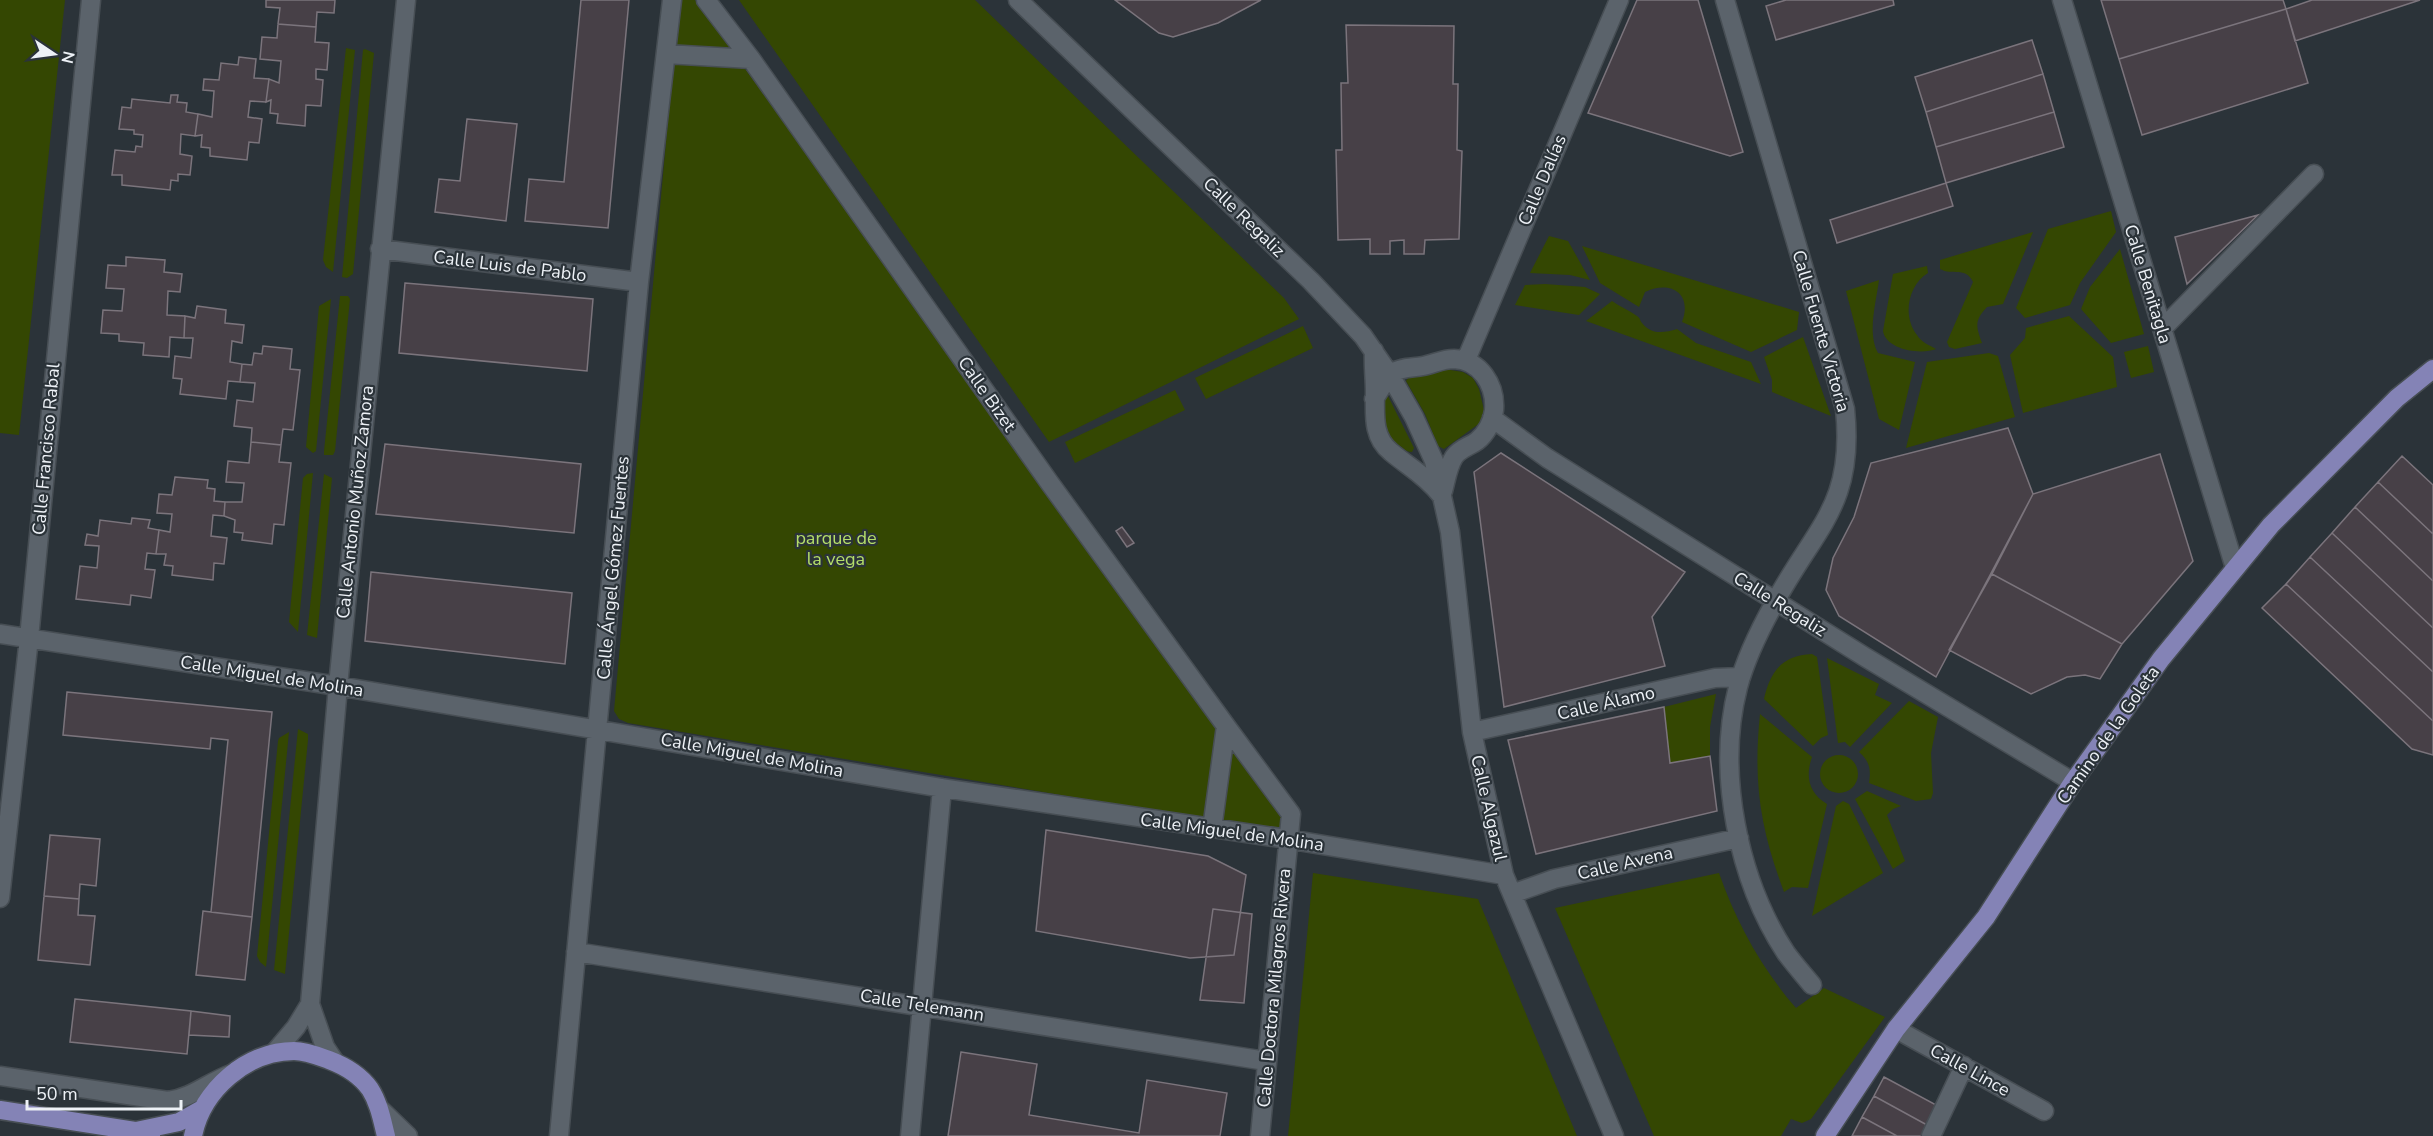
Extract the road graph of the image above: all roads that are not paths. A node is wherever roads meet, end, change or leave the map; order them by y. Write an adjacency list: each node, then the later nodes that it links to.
1 (91, 0): 29 (street, Calle Francisco Rabal)
2 (406, 0): 12 (street, Calle Antonio Muñoz Zamora)
3 (672, 0): 9 (street, Calle Ángel Gómez Fuentes)
4 (706, 0): 10 (street, Calle Bizet)
5 (1018, 0): 15 (street, Calle Regaliz)
6 (1619, 0): 16 (street, Calle Dalías)
7 (1725, 0): 27 (street, Calle Fuente Victoria)
8 (2062, 0): 14 (street, Calle Benitagla)
9 (666, 54): 10 (street); 13 (street, Calle Ángel Gómez Fuentes)
10 (751, 59): 32 (street, Calle Bizet)
11 (2314, 174): 14 (street)
12 (380, 249): 13 (street, Calle Luis de Pablo); 31 (street, Calle Antonio Muñoz Zamora)
13 (639, 282): 33 (street, Calle Ángel Gómez Fuentes)
14 (2162, 329): 26 (street, Calle Benitagla)
15 (1374, 351): 17 (street); 19 (street, Calle Regaliz); 20 (street)
16 (1466, 360): 17 (street); 21 (street)
17 (1411, 368): 19 (street)
18 (2433, 369): 26 (main road, Camino de la Goleta)
19 (1390, 375): 20 (street); 23 (street, Calle Regaliz)
20 (1374, 399): 24 (street)
21 (1492, 418): 22 (street); 27 (street, Calle Regaliz)
22 (1461, 450): 23 (street); 25 (street)
23 (1434, 461): 24 (street); 25 (street, Calle Algazul)
24 (1409, 465): 25 (street)
25 (1441, 496): 34 (street, Calle Algazul)
26 (2235, 568): 35 (main road, Camino de la Goleta)
27 (1775, 601): 30 (street, Calle Fuente Victoria); 35 (street, Calle Regaliz)
28 (0, 634): 29 (street, Calle Miguel de Molina)
29 (29, 638): 31 (street, Calle Miguel de Molina); 37 (street, Calle Francisco Rabal)
30 (1741, 677): 34 (street, Calle Álamo); 39 (street, Calle Fuente Victoria)
31 (338, 686): 33 (street, Calle Miguel de Molina); 46 (street, Calle Antonio Muñoz Zamora)
32 (1226, 726): 38 (street); 40 (street, Calle Bizet)
33 (598, 729): 36 (street, Calle Miguel de Molina); 44 (street, Calle Ángel Gómez Fuentes)
34 (1472, 732): 41 (street, Calle Algazul)
35 (2073, 782): 48 (main road, Camino de la Goleta)
36 (942, 788): 38 (street, Calle Miguel de Molina); 47 (street)
37 (4, 805): 43 (street, Calle Francisco Rabal)
38 (1212, 829): 40 (street, Calle Miguel de Molina)
39 (1739, 838): 42 (street, Calle Avena); 45 (street, Calle Fuente Victoria)
40 (1287, 839): 41 (street, Calle Miguel de Molina); 50 (street, Calle Doctora Milagros Rivera)
41 (1504, 874): 42 (street, Calle Algazul)
42 (1512, 894): 66 (street, Calle Algazul)
43 (0, 898)
44 (576, 952): 47 (street, Calle Telemann); 63 (street, Calle Ángel Gómez Fuentes)
45 (1812, 985)
46 (310, 1004): 49 (street, Calle Antonio Muñoz Zamora); 51 (street, Calle Antonio Muñoz Zamora)
47 (924, 1005): 50 (street, Calle Telemann); 64 (street)
48 (1896, 1029): 52 (street, Calle Lince); 67 (main road, Camino de la Goleta)
49 (274, 1053): 51 (main road); 53 (main road)
50 (1266, 1061): 65 (street, Calle Doctora Milagros Rivera)
51 (335, 1062): 55 (main road)
52 (1964, 1066): 58 (street, Calle Lince); 68 (street)
53 (233, 1073): 54 (street); 56 (main road)
54 (0, 1076)
55 (379, 1108): 61 (main road); 62 (street)
56 (202, 1109): 59 (main road); 60 (main road)
57 (0, 1110): 59 (main road)
58 (2044, 1111)
59 (143, 1133)
60 (193, 1136)
61 (387, 1136)
62 (408, 1136)
63 (559, 1136)
64 (910, 1136)
65 (1260, 1136)
66 (1614, 1136)
67 (1825, 1136)
68 (1931, 1136)

